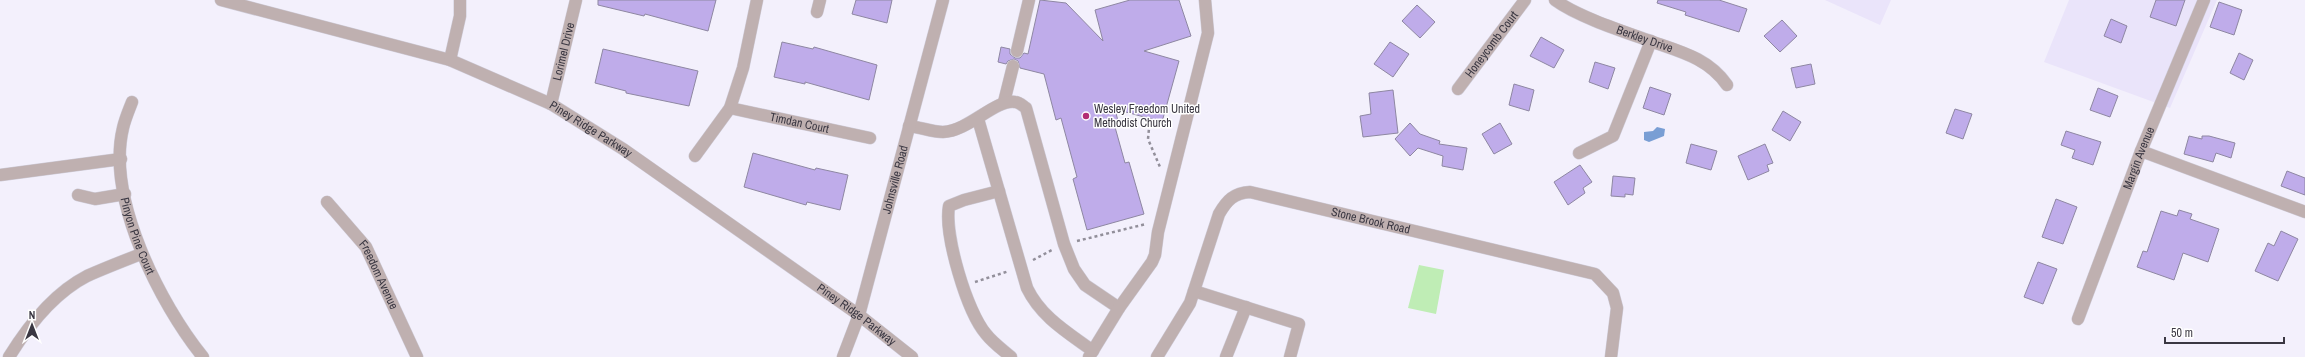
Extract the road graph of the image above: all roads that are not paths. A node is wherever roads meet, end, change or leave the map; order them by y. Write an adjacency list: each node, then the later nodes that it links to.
1 (221, 0): 15 (street, Piney Ridge Parkway)
2 (460, 0): 15 (street)
3 (576, 0): 21 (street, Lorimel Drive)
4 (757, 0): 22 (street)
5 (820, 0): 12 (street)
6 (943, 0): 24 (street, Johnsville Road)
7 (1029, 0): 14 (street)
8 (1206, 0): 39 (street)
9 (1525, 0): 18 (street, Honeycomb Court)
10 (1555, 0): 13 (street, Berkley Drive)
11 (2204, 0): 26 (street, Margin Avenue)
12 (817, 12)
13 (1651, 41): 17 (street, Berkley Drive); 27 (street)
14 (1017, 51)
15 (450, 60): 21 (street, Piney Ridge Parkway)
16 (1013, 66): 20 (street)
17 (1727, 85)
18 (1458, 89)
19 (132, 102): 29 (street, Pinyon Pine Court)
20 (1004, 102): 23 (street); 39 (street)
21 (551, 104): 40 (street, Piney Ridge Parkway)
22 (730, 108): 25 (street, Timdan Court); 28 (street)
23 (978, 119): 24 (street); 31 (street)
24 (909, 126): 40 (street, Johnsville Road)
25 (870, 138)
26 (2141, 151): 35 (street); 41 (street, Margin Avenue)
27 (1579, 152)
28 (695, 156)
29 (121, 159): 30 (street); 32 (street, Pinyon Pine Court)
30 (0, 176)
31 (999, 191): 42 (street); 48 (street)
32 (125, 194): 33 (street); 36 (street, Pinyon Pine Court)
33 (78, 195)
34 (327, 202): 45 (street, Freedom Avenue)
35 (2305, 212)
36 (141, 254): 43 (street); 44 (street, Pinyon Pine Court)
37 (1194, 291): 38 (street); 49 (street, Stone Brook Road); 52 (street, Stone Brook Road)
38 (1246, 307): 50 (street); 51 (street)
39 (1119, 308): 42 (street)
40 (859, 315): 46 (street, Johnsville Road); 47 (street, Piney Ridge Parkway)
41 (2078, 319)
42 (1091, 354)
43 (9, 357)
44 (203, 357)
45 (417, 357)
46 (843, 357)
47 (912, 357)
48 (1011, 357)
49 (1157, 357)
50 (1226, 357)
51 (1290, 357)
52 (1611, 357)

